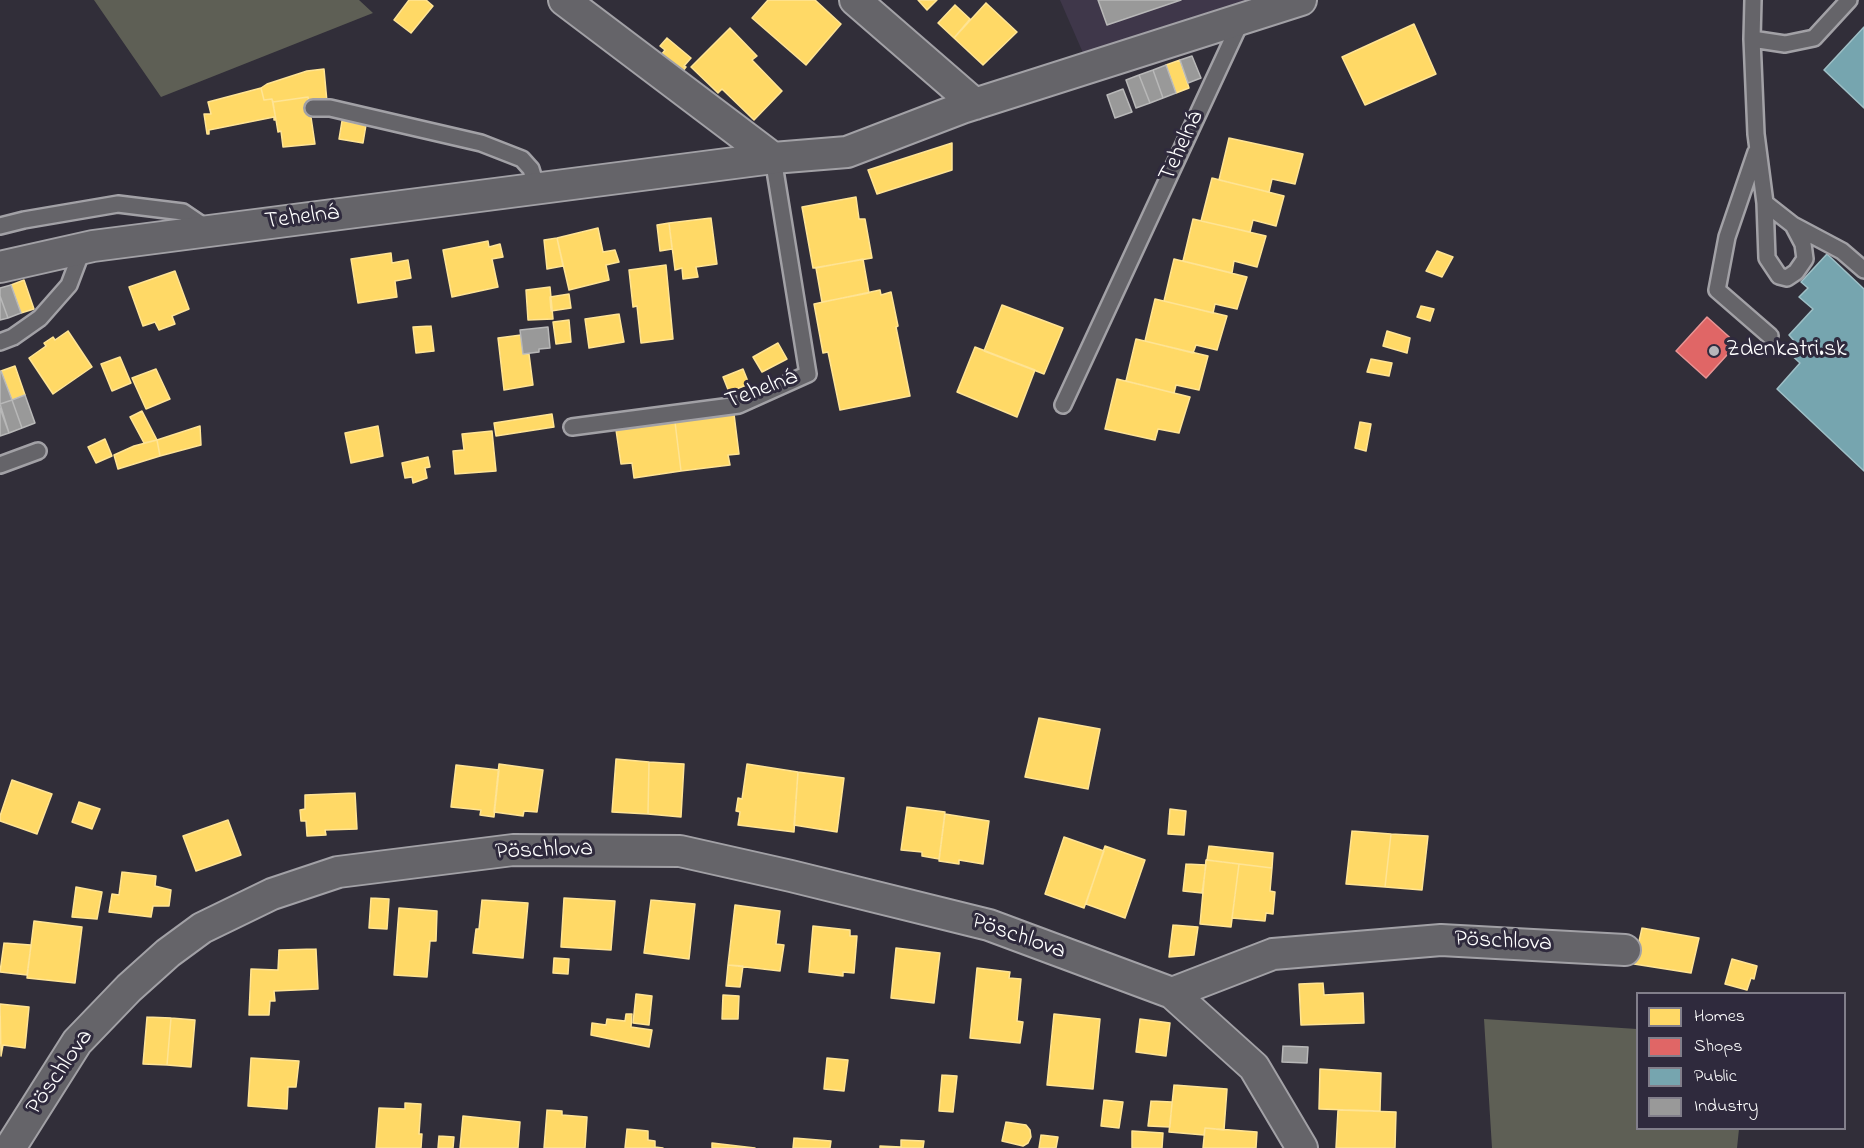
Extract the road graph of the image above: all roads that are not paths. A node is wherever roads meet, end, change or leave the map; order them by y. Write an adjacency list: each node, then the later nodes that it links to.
1 (564, 0): 11 (street)
2 (855, 0): 8 (street)
3 (1301, 0): 6 (street, Tehelná)
4 (1753, 0): 7 (lane)
5 (1849, 0): 7 (lane)
6 (1242, 19): 8 (street, Tehelná); 22 (lane, Tehelná)
7 (1752, 39): 10 (lane)
8 (975, 104): 11 (street, Tehelná)
9 (313, 108): 12 (lane)
10 (1758, 146): 13 (lane); 20 (lane)
11 (773, 158): 12 (street, Tehelná); 23 (lane, Tehelná)
12 (537, 189): 16 (street, Tehelná)
13 (1766, 203): 14 (lane); 14 (lane)
14 (1793, 225): 19 (lane)
15 (0, 226): 16 (lane)
16 (211, 231): 17 (street, Tehelná)
17 (83, 248): 18 (street, Tehelná); 21 (lane)
18 (0, 267)
19 (1864, 270)
20 (1770, 336)
21 (0, 342)
22 (1063, 405)
23 (572, 427)
24 (38, 451): 25 (lane)
25 (0, 465)
26 (1625, 950): 27 (street, Pöschlova)
27 (1172, 993): 28 (street, Pöschlova); 29 (street, Pöschlova)
28 (10, 1148)
29 (1302, 1148)

